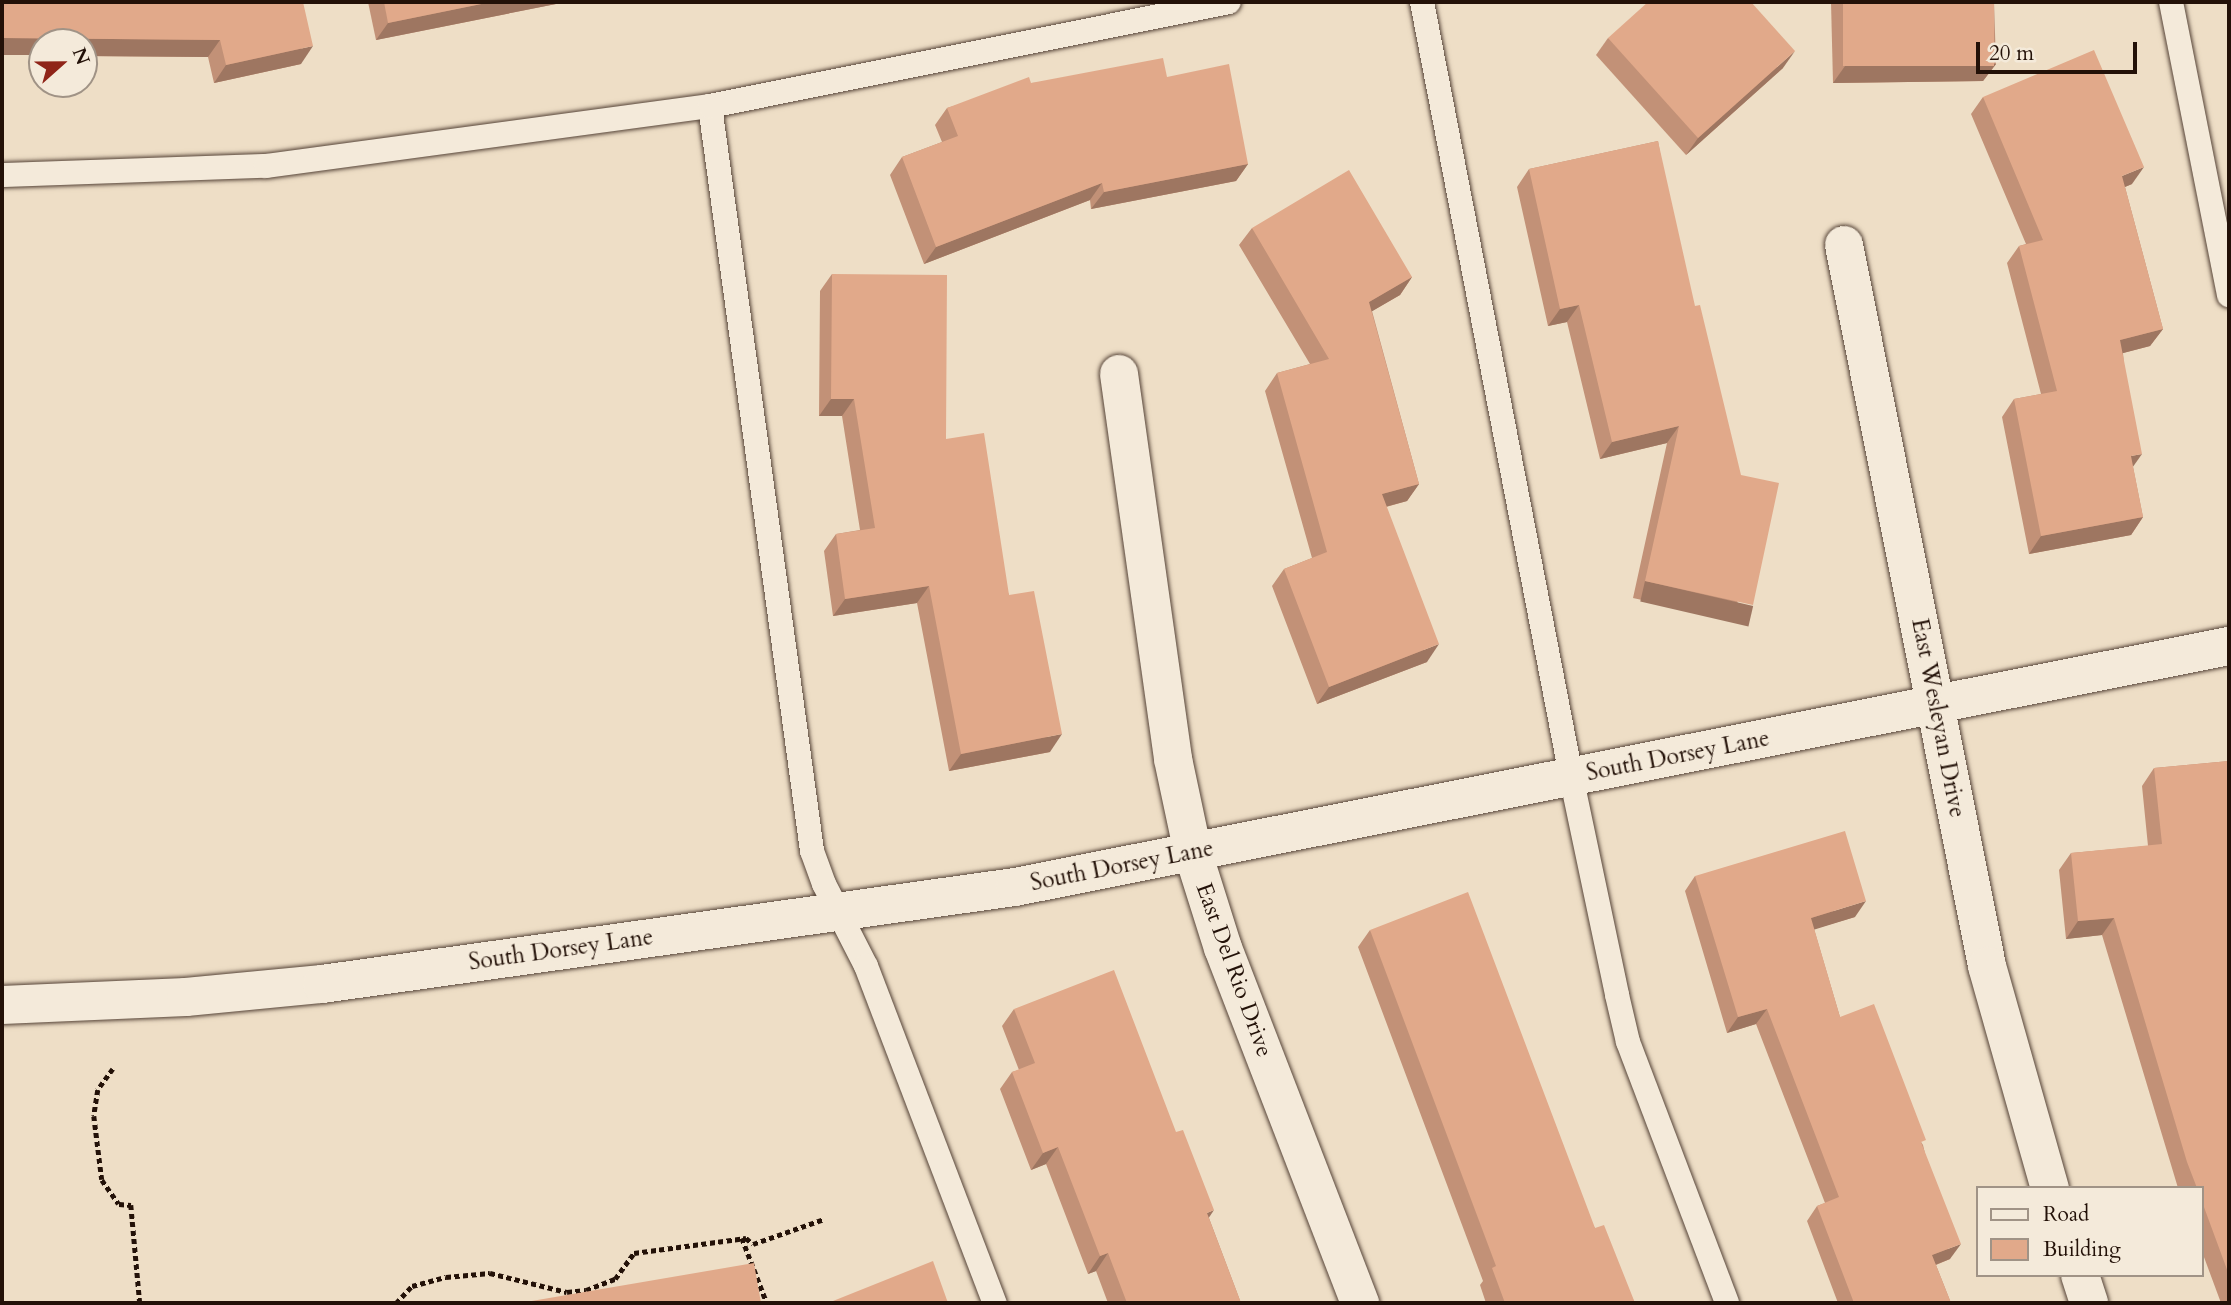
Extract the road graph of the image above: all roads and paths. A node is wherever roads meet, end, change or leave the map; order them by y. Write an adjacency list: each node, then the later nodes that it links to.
1 (1229, 2): 4 (lane)
2 (1422, 2): 11 (lane)
3 (2171, 2): 7 (lane)
4 (710, 106): 5 (lane); 13 (lane)
5 (2, 175)
6 (1844, 245): 10 (street, East Wesleyan Drive)
7 (2229, 295)
8 (1119, 374): 12 (street, East Del Rio Drive)
9 (2229, 646): 10 (street, South Dorsey Lane)
10 (1934, 705): 11 (street, South Dorsey Lane); 16 (street, East Wesleyan Drive)
11 (1571, 776): 12 (street, South Dorsey Lane); 25 (lane)
12 (1193, 853): 13 (street, South Dorsey Lane); 24 (street, East Del Rio Drive)
13 (839, 911): 14 (street, South Dorsey Lane); 23 (lane)
14 (2, 1005)
15 (113, 1069): 20 (path)
16 (2049, 1186)
17 (824, 1219): 18 (path)
18 (742, 1238): 21 (path); 22 (path)
19 (2081, 1277): 26 (street)
20 (140, 1303)
21 (396, 1303)
22 (767, 1303)
23 (995, 1303)
24 (1360, 1303)
25 (1727, 1303)
26 (2089, 1303)

